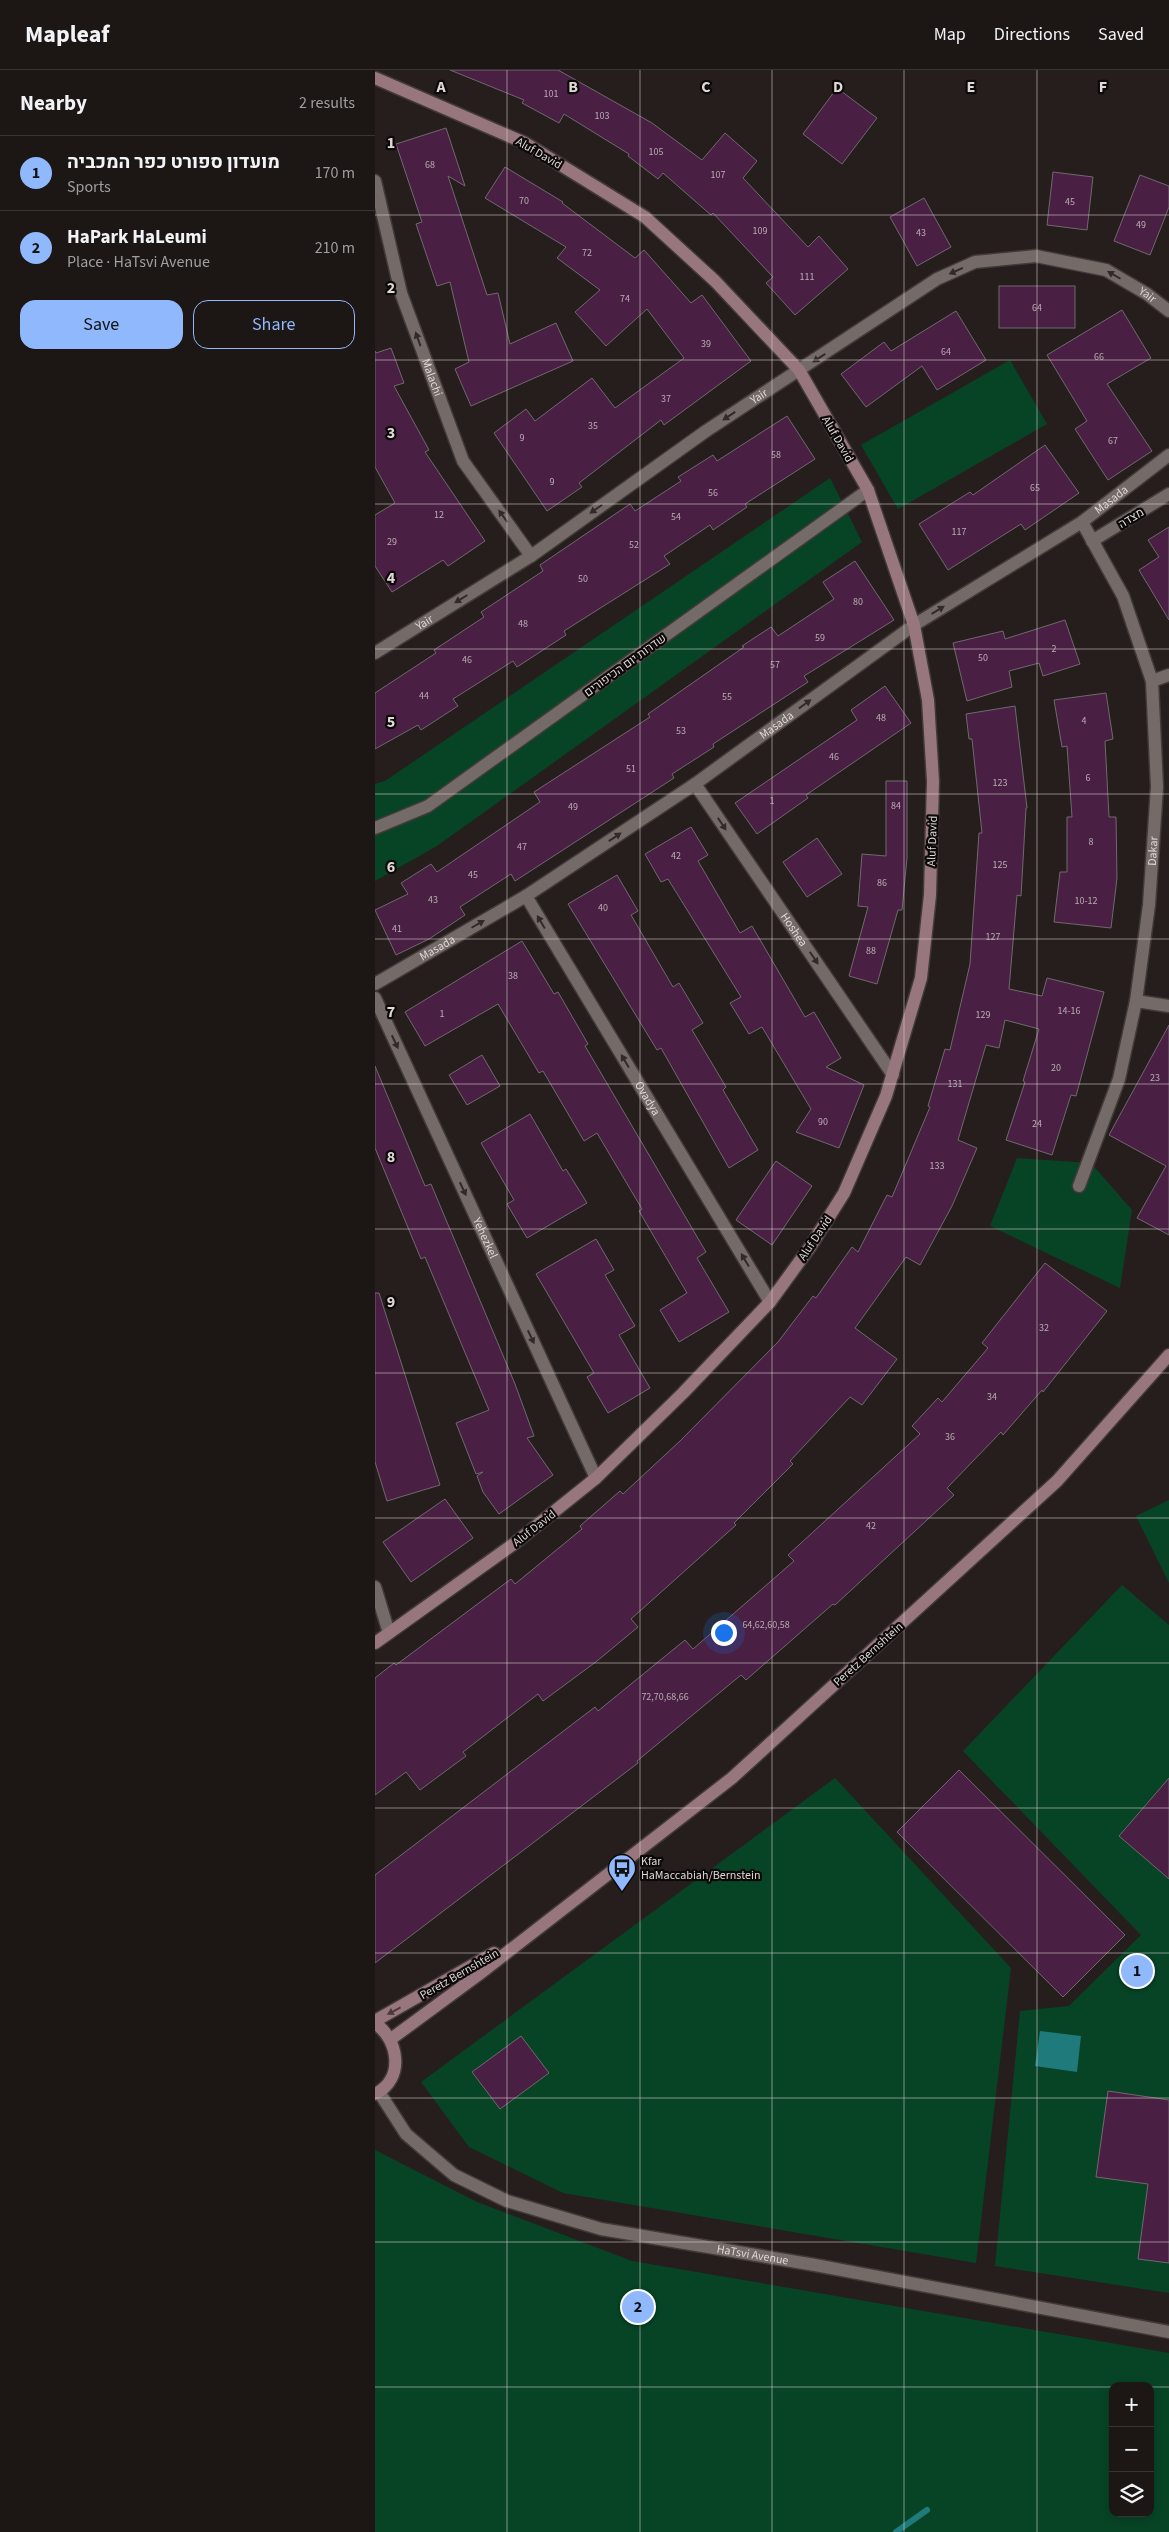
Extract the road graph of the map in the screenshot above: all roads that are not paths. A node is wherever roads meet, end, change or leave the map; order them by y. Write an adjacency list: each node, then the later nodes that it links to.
1 (375, 79): 4 (street, Aluf David)
2 (375, 182): 10 (street, Malachi, one-way to 2)
3 (1169, 311): 4 (street, Yair, one-way to 4)
4 (799, 370): 6 (street, Aluf David); 10 (street, Yair, one-way to 10)
5 (1169, 455): 8 (street, Masada)
6 (868, 490): 11 (street, Aluf David); 16 (street, שדרות יום הכיפורים)
7 (1169, 494): 9 (street, מצדה)
8 (1082, 522): 9 (street, Dakar); 11 (street, Masada, one-way to 8)
9 (1092, 541): 14 (street, Dakar)
10 (531, 556): 12 (street, Yair, one-way to 12)
11 (913, 625): 15 (street, Masada, one-way to 11); 22 (street, Aluf David)
12 (375, 653)
13 (1169, 675): 14 (street)
14 (1152, 682): 20 (street, Dakar)
15 (695, 784): 17 (street, Masada, one-way to 15); 22 (street, Hoshea, one-way to 22)
16 (375, 828)
17 (526, 896): 18 (street, Masada, one-way to 17); 24 (street, Ovadya, one-way to 17)
18 (375, 984)
19 (375, 998): 26 (street, Yehezkel, one-way to 26)
20 (1137, 1001): 21 (street); 23 (street, Dakar)
21 (1169, 1006)
22 (893, 1075): 24 (street, Aluf David)
23 (1079, 1186)
24 (770, 1302): 26 (street, Aluf David)
25 (1169, 1355): 30 (street, Peretz Bernshtein)
26 (596, 1478): 28 (street, Aluf David)
27 (375, 1587): 28 (street)
28 (389, 1633): 29 (street, Aluf David)
29 (375, 1642)
30 (542, 1925): 31 (street, Peretz Bernshtein, one-way to 31); 32 (street, Peretz Bernshtein)
31 (375, 2022): 32 (street)
32 (391, 2039): 33 (street)
33 (377, 2093): 34 (street, HaTsvi Avenue)
34 (1169, 2332)

